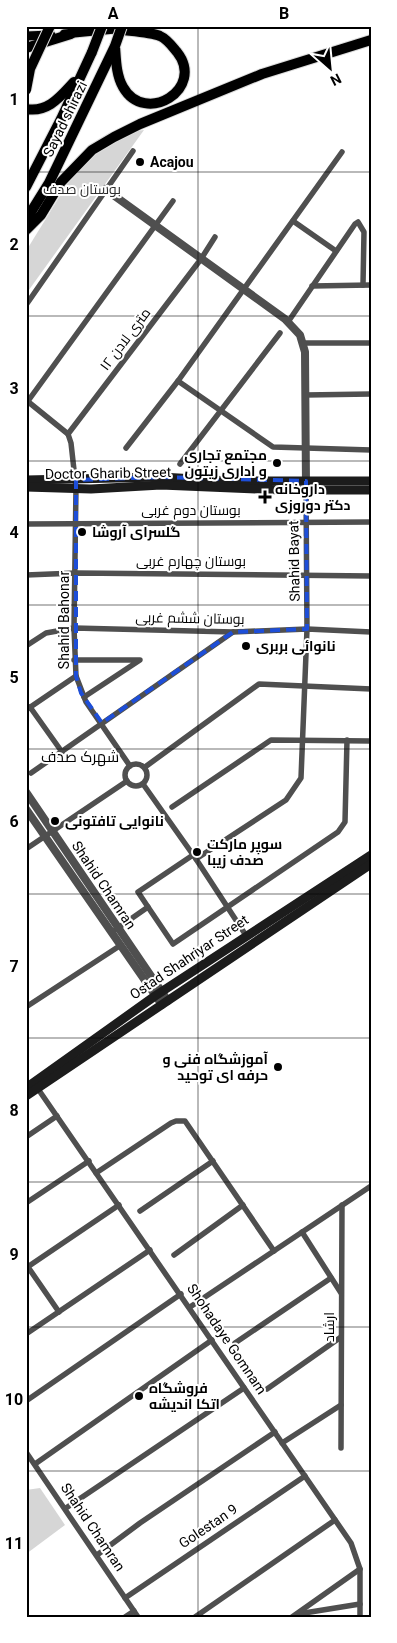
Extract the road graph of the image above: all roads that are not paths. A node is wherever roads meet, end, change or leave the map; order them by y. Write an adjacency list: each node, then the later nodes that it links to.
1 (50, 26): 11 (highway, bridge)
2 (102, 26): 10 (highway, Sayad shirazi, bridge)
3 (146, 26): 4 (main road)
4 (118, 27): 5 (main road); 8 (highway, Sayad shirazi, bridge); 8 (highway)
5 (71, 34): 6 (main road); 9 (highway)
6 (26, 36)
7 (371, 40): 21 (highway)
8 (115, 46): 18 (highway, Sayad shirazi)
9 (26, 48)
10 (82, 74): 12 (highway); 15 (highway, Sayad shirazi)
11 (26, 90)
12 (26, 109)
13 (133, 151): 16 (street)
14 (342, 152): 19 (street)
15 (26, 187)
16 (105, 189): 20 (street); 29 (street)
17 (173, 201): 20 (street)
18 (26, 220)
19 (293, 220): 23 (street); 28 (street)
20 (156, 226): 24 (street); 37 (street)
21 (26, 230)
22 (216, 237): 24 (street, ۱۲ متری لادن)
23 (336, 251): 25 (street); 27 (street)
24 (201, 259): 28 (street); 39 (street, ۱۲ متری لادن)
25 (363, 285): 26 (street); 27 (street)
26 (371, 285)
27 (312, 286): 30 (street)
28 (244, 289): 30 (street); 34 (street)
29 (26, 304)
30 (288, 322): 32 (street)
31 (280, 333): 38 (street)
32 (304, 343): 33 (street); 35 (street, Shahid Bayat)
33 (371, 343)
34 (178, 381): 38 (street); 40 (street)
35 (305, 394): 36 (street); 41 (street, Shahid Bayat)
36 (371, 394)
37 (27, 401): 39 (street)
38 (221, 411): 41 (street); 43 (street)
39 (68, 434): 46 (street, Shahid Bahonar)
40 (126, 448)
41 (306, 448): 42 (street); 47 (street, Shahid Bayat)
42 (371, 450)
43 (180, 464)
44 (26, 480): 46 (main road, Doctor Gharib Street)
45 (371, 481): 47 (main road, Doctor Gharib Street)
46 (76, 484): 47 (main road, Doctor Gharib Street); 48 (main road, Doctor Gharib Street); 52 (street, Shahid Bahonar)
47 (306, 485): 49 (main road, Doctor Gharib Street); 50 (street, Shahid Bayat)
48 (26, 487)
49 (371, 490)
50 (306, 522): 51 (street, بوستان دوم غربی); 52 (street, بوستان دوم غربی); 55 (street, Shahid Bayat)
51 (371, 522)
52 (76, 523): 53 (street, بوستان دوم غربی); 54 (street, Shahid Bahonar)
53 (26, 524)
54 (76, 572): 55 (street, بوستان چهارم غربی); 56 (street, بوستان چهارم غربی); 58 (street, Shahid Bahonar)
55 (306, 574): 57 (street, بوستان چهارم غربی); 59 (street, Shahid Bayat)
56 (26, 575)
57 (371, 576)
58 (74, 628): 60 (street, بوستان ششم غربی); 62 (street, بوستان ششم غربی); 63 (street, Shahid Bahonar)
59 (307, 629): 60 (street, بوستان ششم غربی); 61 (street, بوستان ششم غربی); 65 (street, Shahid Bayat)
60 (233, 632): 69 (street)
61 (371, 632)
62 (26, 646)
63 (74, 660): 64 (street, Shahid Bahonar); 67 (street)
64 (76, 676): 67 (street, Shahid Bahonar); 68 (street)
65 (306, 686): 66 (street); 70 (street, Shahid Bayat); 75 (street)
66 (371, 689)
67 (84, 697): 69 (street, Shahid Bahonar)
68 (28, 709): 73 (street)
69 (102, 723): 73 (street); 74 (street, Shahid Bahonar)
70 (303, 739): 71 (street); 80 (street); 86 (street, Shahid Bayat)
71 (347, 740): 72 (street); 89 (street)
72 (371, 740)
73 (62, 752): 76 (street)
74 (130, 766): 75 (street); 77 (street)
75 (145, 767): 78 (street)
76 (31, 773)
77 (127, 781): 78 (street); 82 (street)
78 (143, 784): 86 (street)
79 (26, 792): 82 (street, Shahid Chamran)
80 (172, 807)
81 (26, 809): 83 (street, Shahid Chamran)
82 (54, 832): 83 (street); 91 (street, Shahid Chamran)
83 (45, 837): 84 (street); 91 (street, Shahid Chamran)
84 (26, 849)
85 (371, 855): 90 (main road, Ostad Shahriyar Street)
86 (195, 857): 88 (street, Shahid Bayat); 89 (street)
87 (369, 866): 93 (main road, Ostad Shahriyar Street)
88 (148, 907): 89 (street); 91 (street)
89 (228, 907): 92 (street)
90 (258, 927): 92 (main road, Ostad Shahriyar Street); 93 (main road)
91 (115, 930): 96 (street, Shahid Chamran); 98 (street, Shahid Chamran)
92 (246, 935): 94 (main road, Ostad Shahriyar Street); 95 (street)
93 (261, 938): 95 (main road, Ostad Shahriyar Street)
94 (236, 943): 97 (main road); 98 (main road, Ostad Shahriyar Street)
95 (251, 944): 97 (main road, Ostad Shahriyar Street)
96 (120, 945): 98 (street, Shahid Chamran); 100 (street)
97 (241, 951): 99 (main road, Ostad Shahriyar Street)
98 (158, 994): 99 (street); 101 (main road, Ostad Shahriyar Street)
99 (165, 1003): 101 (main road, Ostad Shahriyar Street)
100 (26, 1007)
101 (33, 1086): 102 (main road, Ostad Shahriyar Street); 103 (street, Shohadaye Gomnam)
102 (26, 1096)
103 (57, 1116): 104 (street); 105 (street, Shohadaye Gomnam)
104 (26, 1137)
105 (88, 1161): 107 (street, Shohadaye Gomnam); 109 (street)
106 (213, 1161): 107 (street); 111 (street); 113 (street)
107 (96, 1173): 110 (street, Shohadaye Gomnam)
108 (371, 1186): 112 (street)
109 (26, 1203)
110 (118, 1204): 115 (street, Shohadaye Gomnam); 118 (street)
111 (243, 1205): 116 (street); 117 (street)
112 (342, 1205): 114 (street); 120 (street, ارشاد)
113 (140, 1211)
114 (302, 1232): 116 (street); 119 (street)
115 (150, 1250): 121 (street, Shohadaye Gomnam); 123 (street)
116 (274, 1251): 122 (street)
117 (174, 1254)
118 (27, 1268): 123 (street)
119 (331, 1278): 120 (street); 127 (street)
120 (341, 1293): 125 (street, ارشاد)
121 (181, 1294): 122 (street, Shohadaye Gomnam); 130 (street)
122 (190, 1307): 126 (street, Shohadaye Gomnam)
123 (59, 1312): 124 (street)
124 (26, 1334)
125 (341, 1337): 129 (street); 131 (street, ارشاد)
126 (212, 1340): 128 (street, Shohadaye Gomnam); 136 (street)
127 (235, 1343)
128 (244, 1388): 132 (street, Shohadaye Gomnam); 138 (street)
129 (267, 1388)
130 (26, 1401)
131 (341, 1404): 133 (street); 134 (street, ارشاد)
132 (274, 1432): 133 (street, Shohadaye Gomnam); 140 (street)
133 (282, 1443): 137 (street, Shohadaye Gomnam)
134 (341, 1448)
135 (26, 1452): 136 (street, Shahid Chamran)
136 (35, 1464): 138 (street, Shahid Chamran)
137 (305, 1476): 139 (street, Shohadaye Gomnam); 142 (street, Golestan 9)
138 (66, 1508): 140 (street, Shahid Chamran)
139 (335, 1520): 141 (street, Shohadaye Gomnam); 147 (street)
140 (97, 1555): 142 (street, Shahid Chamran)
141 (360, 1569): 143 (street, Shohadaye Gomnam); 145 (street)
142 (125, 1598): 144 (street, Shahid Chamran)
143 (360, 1604): 145 (street); 148 (street, Shohadaye Gomnam)
144 (136, 1614): 146 (street)
145 (294, 1615)
146 (125, 1617)
147 (195, 1617)
148 (360, 1617)

